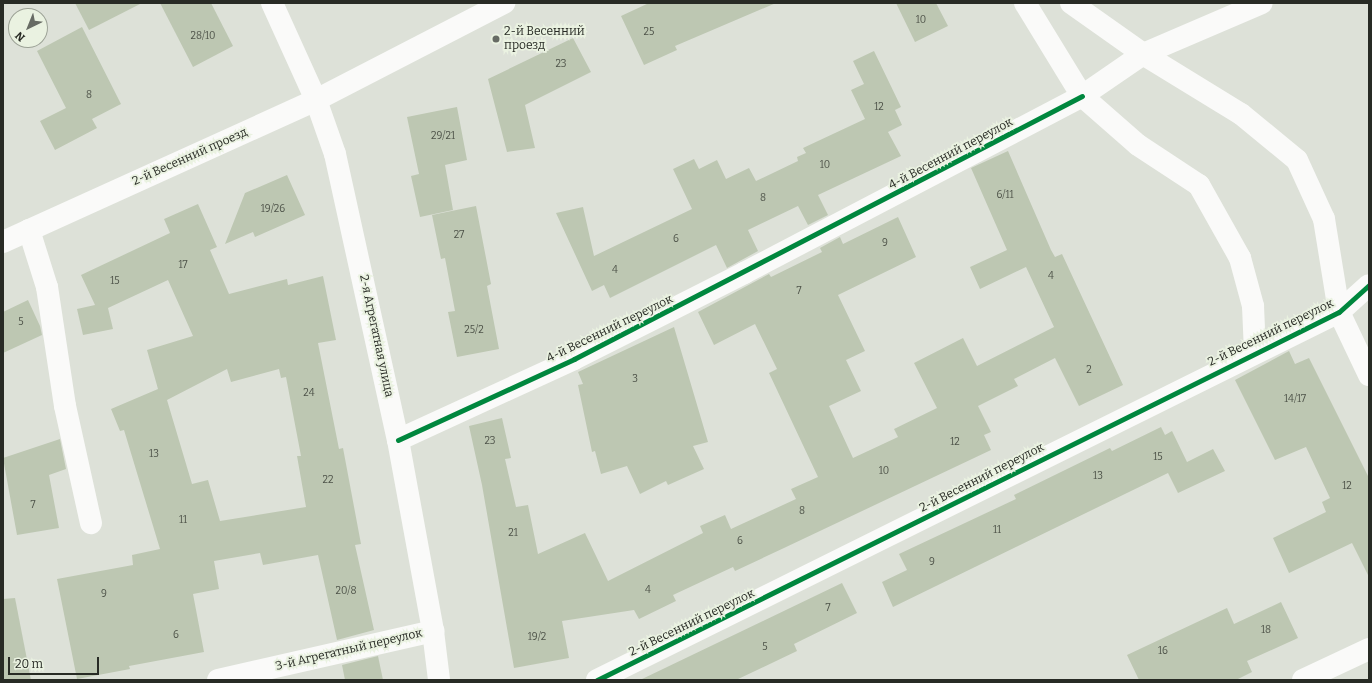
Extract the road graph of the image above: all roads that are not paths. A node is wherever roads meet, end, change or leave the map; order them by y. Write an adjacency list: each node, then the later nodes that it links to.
1 (272, 3): 8 (street, 2-я Агрегатная улица)
2 (504, 3): 8 (street, 2-й Весенний проезд)
3 (1025, 3): 7 (street)
4 (1070, 3): 6 (street)
5 (1262, 3): 6 (street, 4-й Весенний переулок)
6 (1143, 54): 7 (street, 4-й Весенний переулок); 12 (street)
7 (1082, 96): 13 (street); 15 (street, 4-й Весенний переулок)
8 (316, 100): 9 (street, 2-й Весенний проезд); 15 (street, 2-я Агрегатная улица)
9 (29, 230): 10 (street, 2-й Весенний проезд); 16 (street)
10 (3, 242)
11 (1369, 285): 12 (street, 2-й Весенний переулок)
12 (1339, 312): 13 (street, 2-й Весенний переулок); 14 (street)
13 (1254, 352): 21 (street, 2-й Весенний переулок)
14 (1369, 375)
15 (398, 440): 17 (street, 2-я Агрегатная улица)
16 (91, 523)
17 (433, 630): 19 (street, 3-й Агрегатный переулок); 20 (street, 2-я Агрегатная улица)
18 (1369, 649): 22 (street)
19 (218, 680)
20 (438, 680)
21 (597, 680)
22 (1303, 680)

